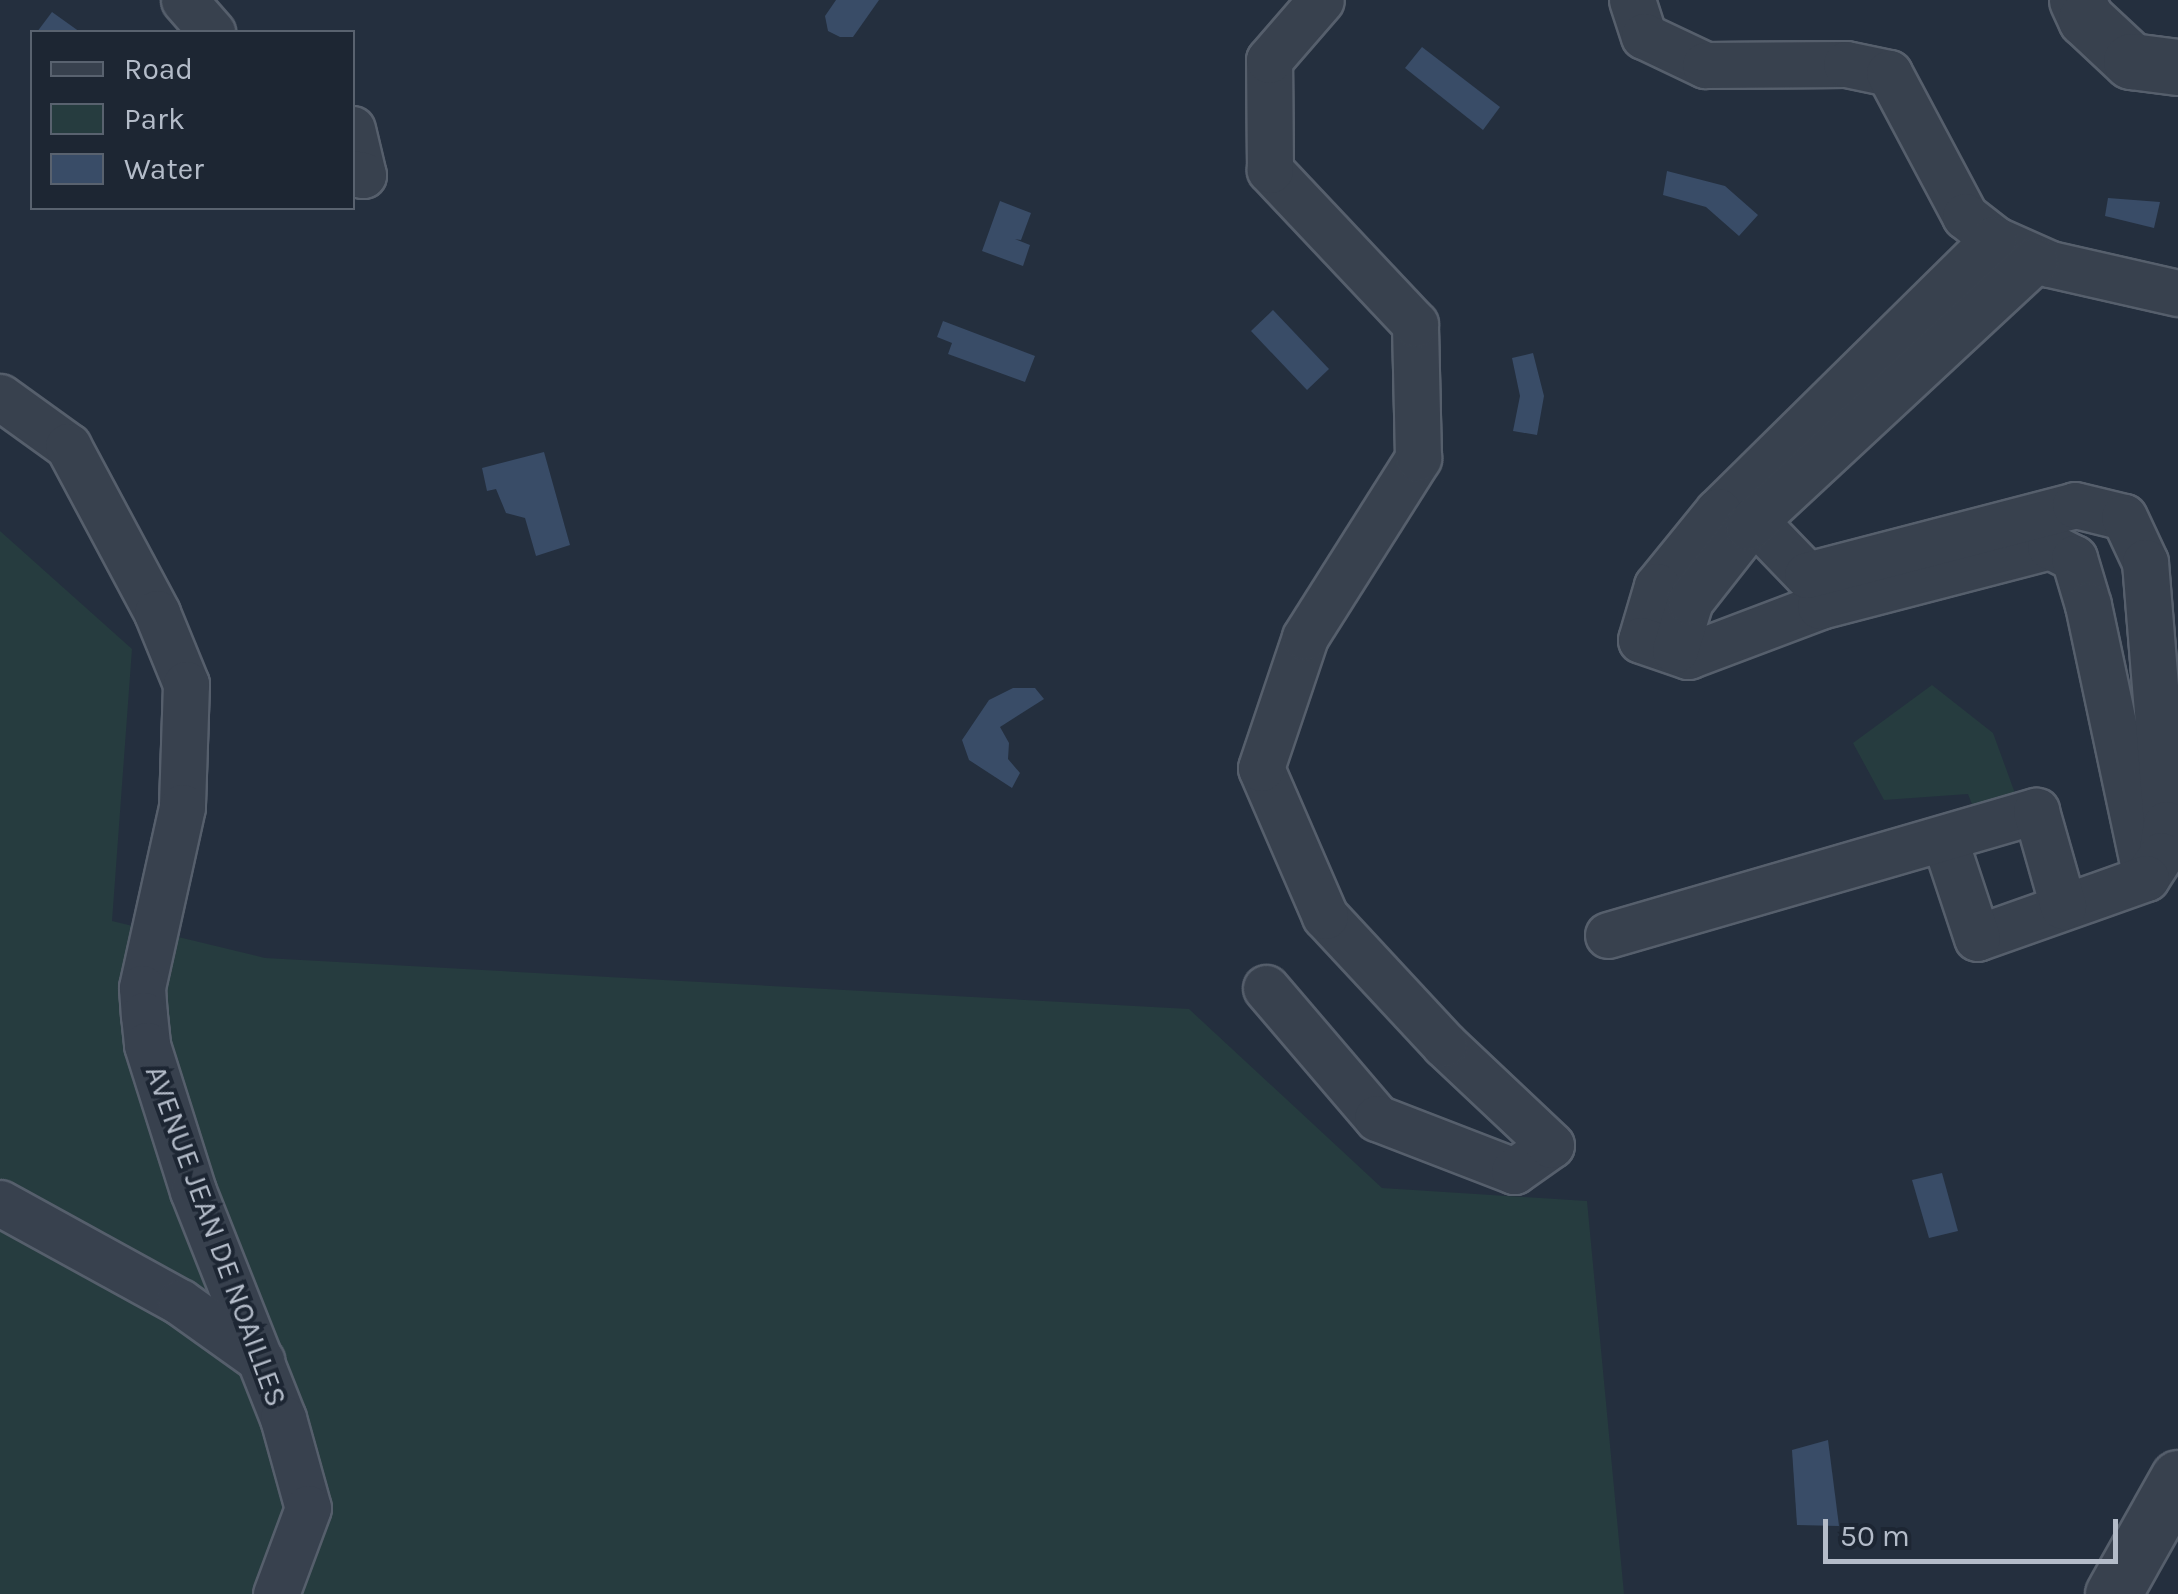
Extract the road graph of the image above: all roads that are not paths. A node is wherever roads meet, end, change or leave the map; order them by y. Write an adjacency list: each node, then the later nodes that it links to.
1 (184, 0): 5 (street)
2 (1321, 0): 20 (street)
3 (1632, 0): 9 (street)
4 (2078, 0): 6 (street)
5 (210, 30)
6 (2178, 68)
7 (355, 142): 8 (street)
8 (355, 174)
9 (1994, 240): 10 (street); 13 (street)
10 (2035, 260): 11 (street); 13 (street)
11 (2178, 293)
12 (0, 397): 22 (street, AVENUE JEAN DE NOAILLES)
13 (1785, 467): 14 (street); 15 (street)
14 (1754, 520): 15 (street); 17 (street)
15 (1658, 645): 17 (street)
16 (1945, 840): 18 (street); 18 (street); 19 (street)
17 (2146, 878): 18 (street)
18 (2063, 906)
19 (1608, 935)
20 (1266, 988)
21 (0, 1203): 22 (street)
22 (261, 1360): 24 (street, AVENUE JEAN DE NOAILLES)
23 (2178, 1478): 25 (street)
24 (276, 1594)
25 (2112, 1594)

